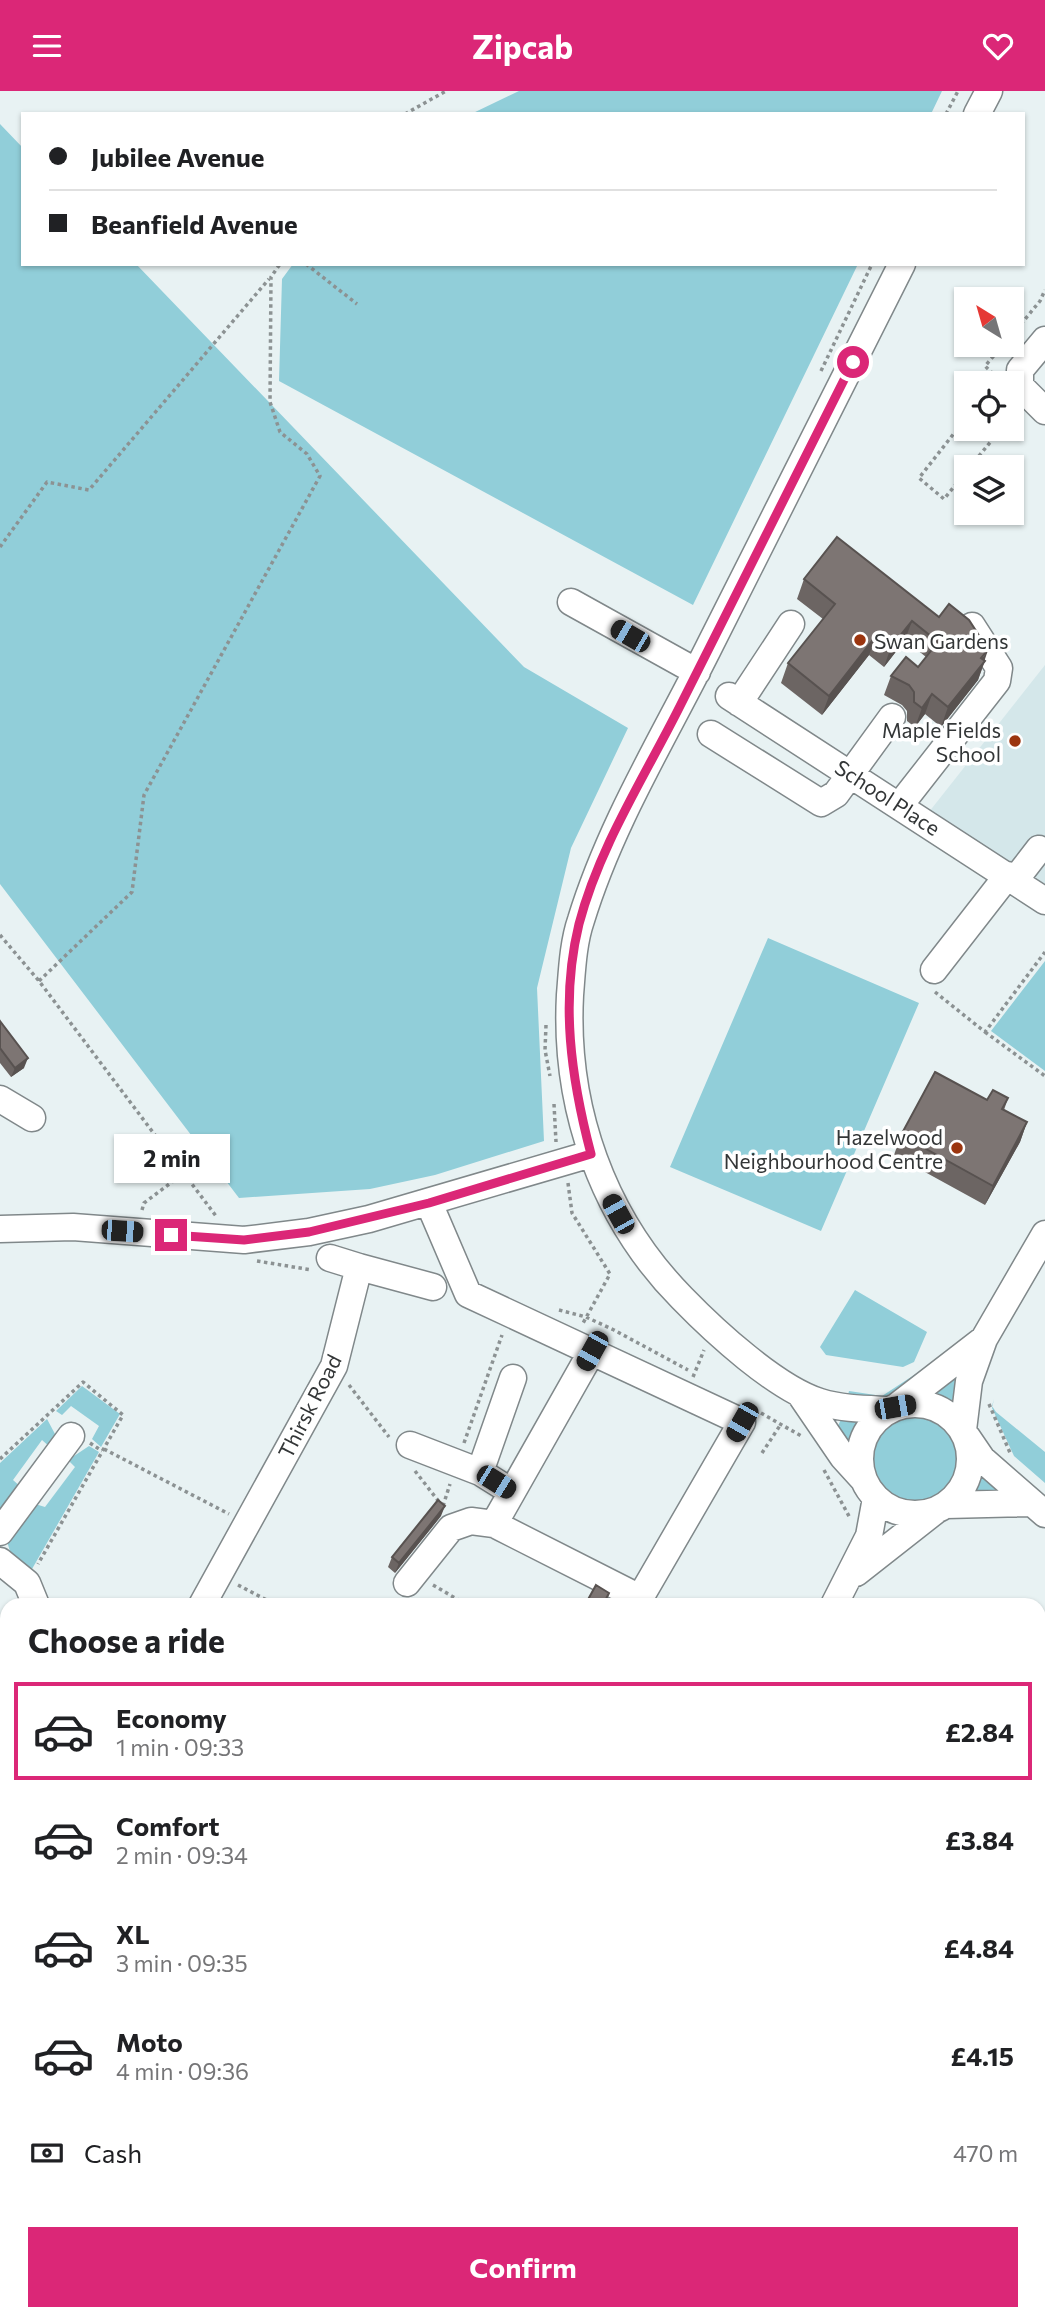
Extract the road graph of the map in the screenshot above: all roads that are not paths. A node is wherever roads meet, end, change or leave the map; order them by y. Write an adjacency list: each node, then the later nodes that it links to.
1 (989, 91): 2 (street)
2 (978, 112)
3 (901, 266): 9 (street)
4 (1045, 340): 5 (street)
5 (1045, 411)
6 (571, 602): 9 (street)
7 (791, 624): 12 (street, School Place)
8 (972, 626): 13 (street)
9 (697, 672): 20 (street)
10 (892, 717): 12 (street)
11 (711, 734): 12 (street)
12 (851, 773): 13 (street, School Place)
13 (900, 805): 15 (street, School Place)
14 (1039, 849): 15 (street)
15 (1012, 878): 16 (street, School Place); 17 (street)
16 (1045, 901)
17 (934, 969)
18 (0, 1099): 19 (street)
19 (32, 1118)
20 (591, 1154): 21 (street); 30 (street)
21 (429, 1203): 22 (street); 28 (street)
22 (0, 1229)
23 (1045, 1234): 27 (street)
24 (330, 1258): 25 (street)
25 (359, 1267): 26 (street); 46 (street, Thirsk Road)
26 (433, 1287)
27 (984, 1339): 31 (street); 32 (street)
28 (582, 1346): 37 (street); 47 (street)
29 (513, 1378): 35 (street)
30 (800, 1394): 31 (street); 36 (street)
31 (892, 1408): 32 (street); 36 (street)
32 (964, 1433): 38 (street); 39 (street)
33 (84, 1442): 41 (street)
34 (410, 1445): 35 (street)
35 (469, 1467): 37 (street)
36 (870, 1488): 38 (street); 43 (street)
37 (512, 1492): 40 (street)
38 (941, 1508): 39 (street); 43 (street)
39 (1037, 1508)
40 (494, 1524): 44 (street); 47 (street)
41 (0, 1532)
42 (0, 1561): 45 (street)
43 (850, 1579): 48 (street)
44 (418, 1583)
45 (33, 1598)
46 (206, 1598)
47 (622, 1598)
48 (838, 1598)

